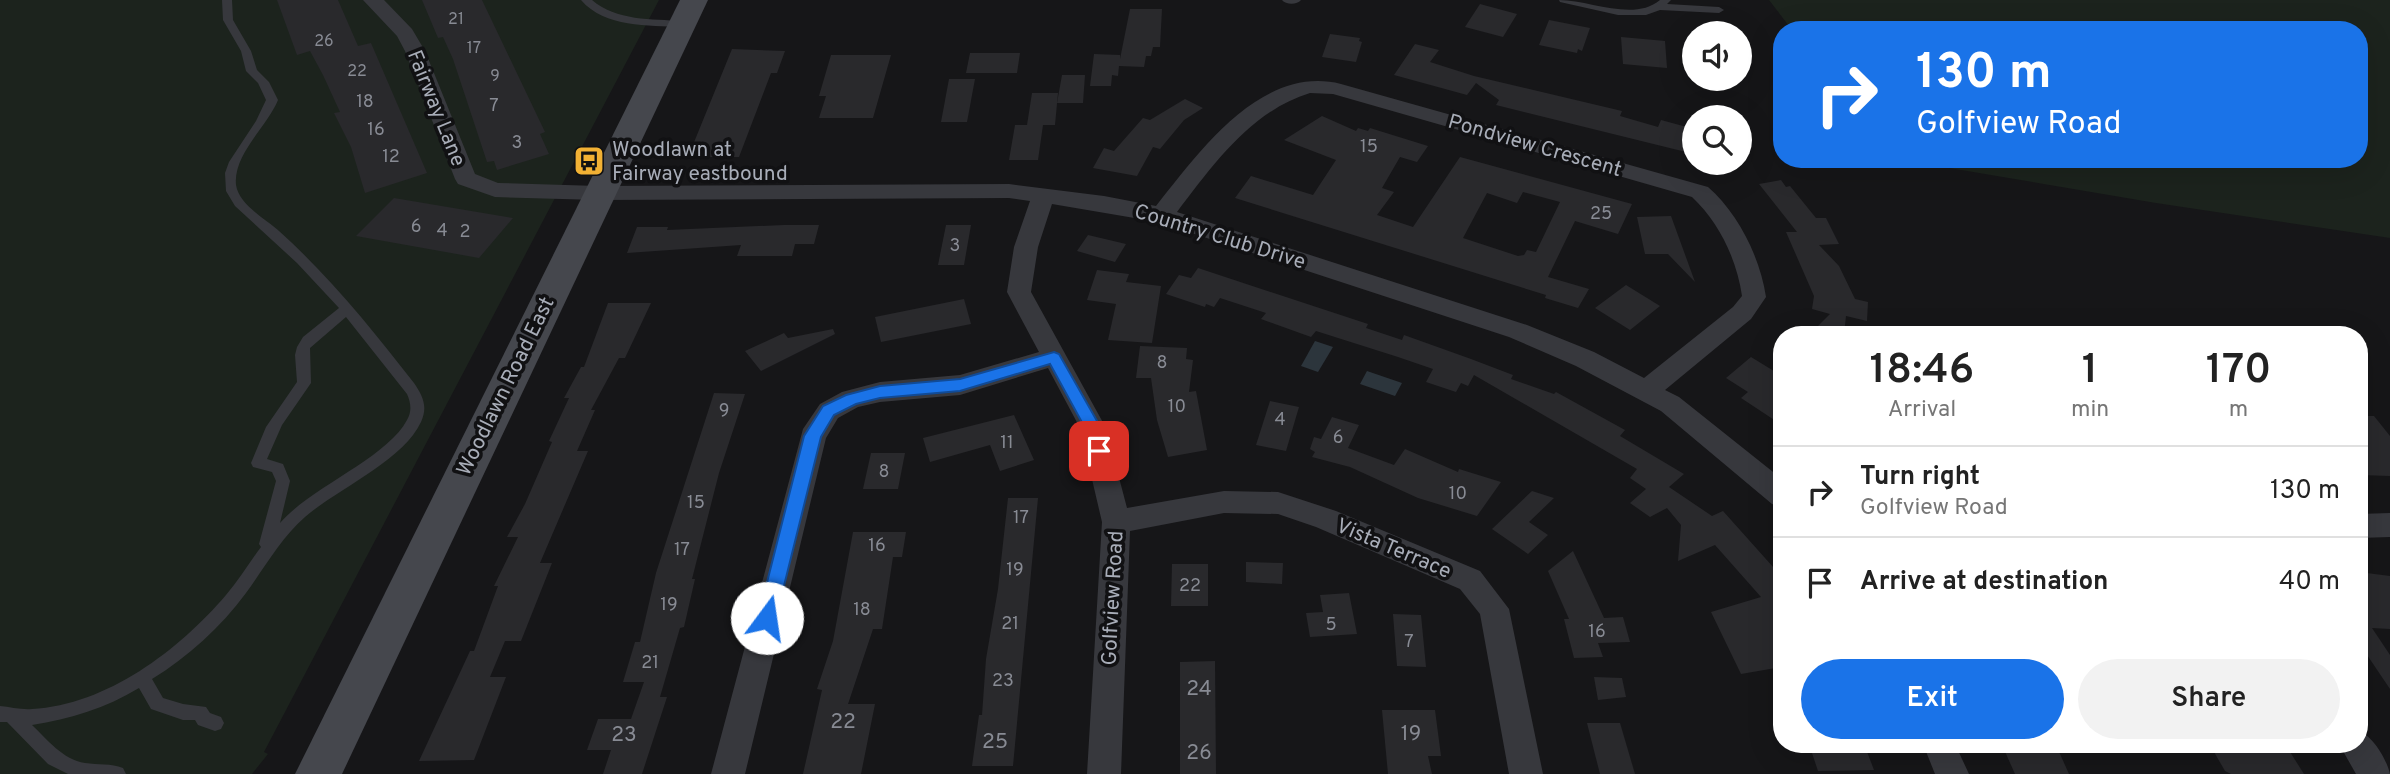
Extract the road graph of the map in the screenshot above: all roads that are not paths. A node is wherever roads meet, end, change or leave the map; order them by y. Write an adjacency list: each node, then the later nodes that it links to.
1 (227, 0): 13 (lane)
2 (373, 0): 10 (street, Fairway Lane)
3 (586, 0): 9 (lane)
4 (1287, 0): 5 (lane)
5 (1296, 0)
6 (1564, 0): 7 (lane)
7 (1663, 3): 8 (lane)
8 (1719, 10)
9 (688, 12): 10 (main road, Woodlawn Road East)
10 (598, 193): 11 (street, Country Club Drive); 27 (main road, Woodlawn Road East)
11 (1044, 195): 12 (street, Country Club Drive); 14 (street, Golfview Road)
12 (1162, 215): 15 (street, Country Club Drive); 15 (street, Pondview Crescent)
13 (346, 307): 20 (lane); 20 (lane)
14 (1054, 358): 17 (street, Golfview Road); 28 (street)
15 (1647, 390): 16 (street, Country Club Drive)
16 (1773, 488)
17 (1116, 522): 29 (street, Golfview Road); 30 (street, Vista Terrace)
18 (2390, 525): 19 (street)
19 (2368, 526)
20 (266, 550): 21 (lane)
21 (143, 679): 22 (lane); 23 (lane)
22 (7, 715): 26 (lane)
23 (215, 723)
24 (1943, 753): 31 (street)
25 (2361, 753): 32 (street)
26 (117, 774)
27 (318, 774)
28 (728, 774)
29 (1104, 774)
30 (1525, 774)
31 (1952, 774)
32 (2375, 774)

